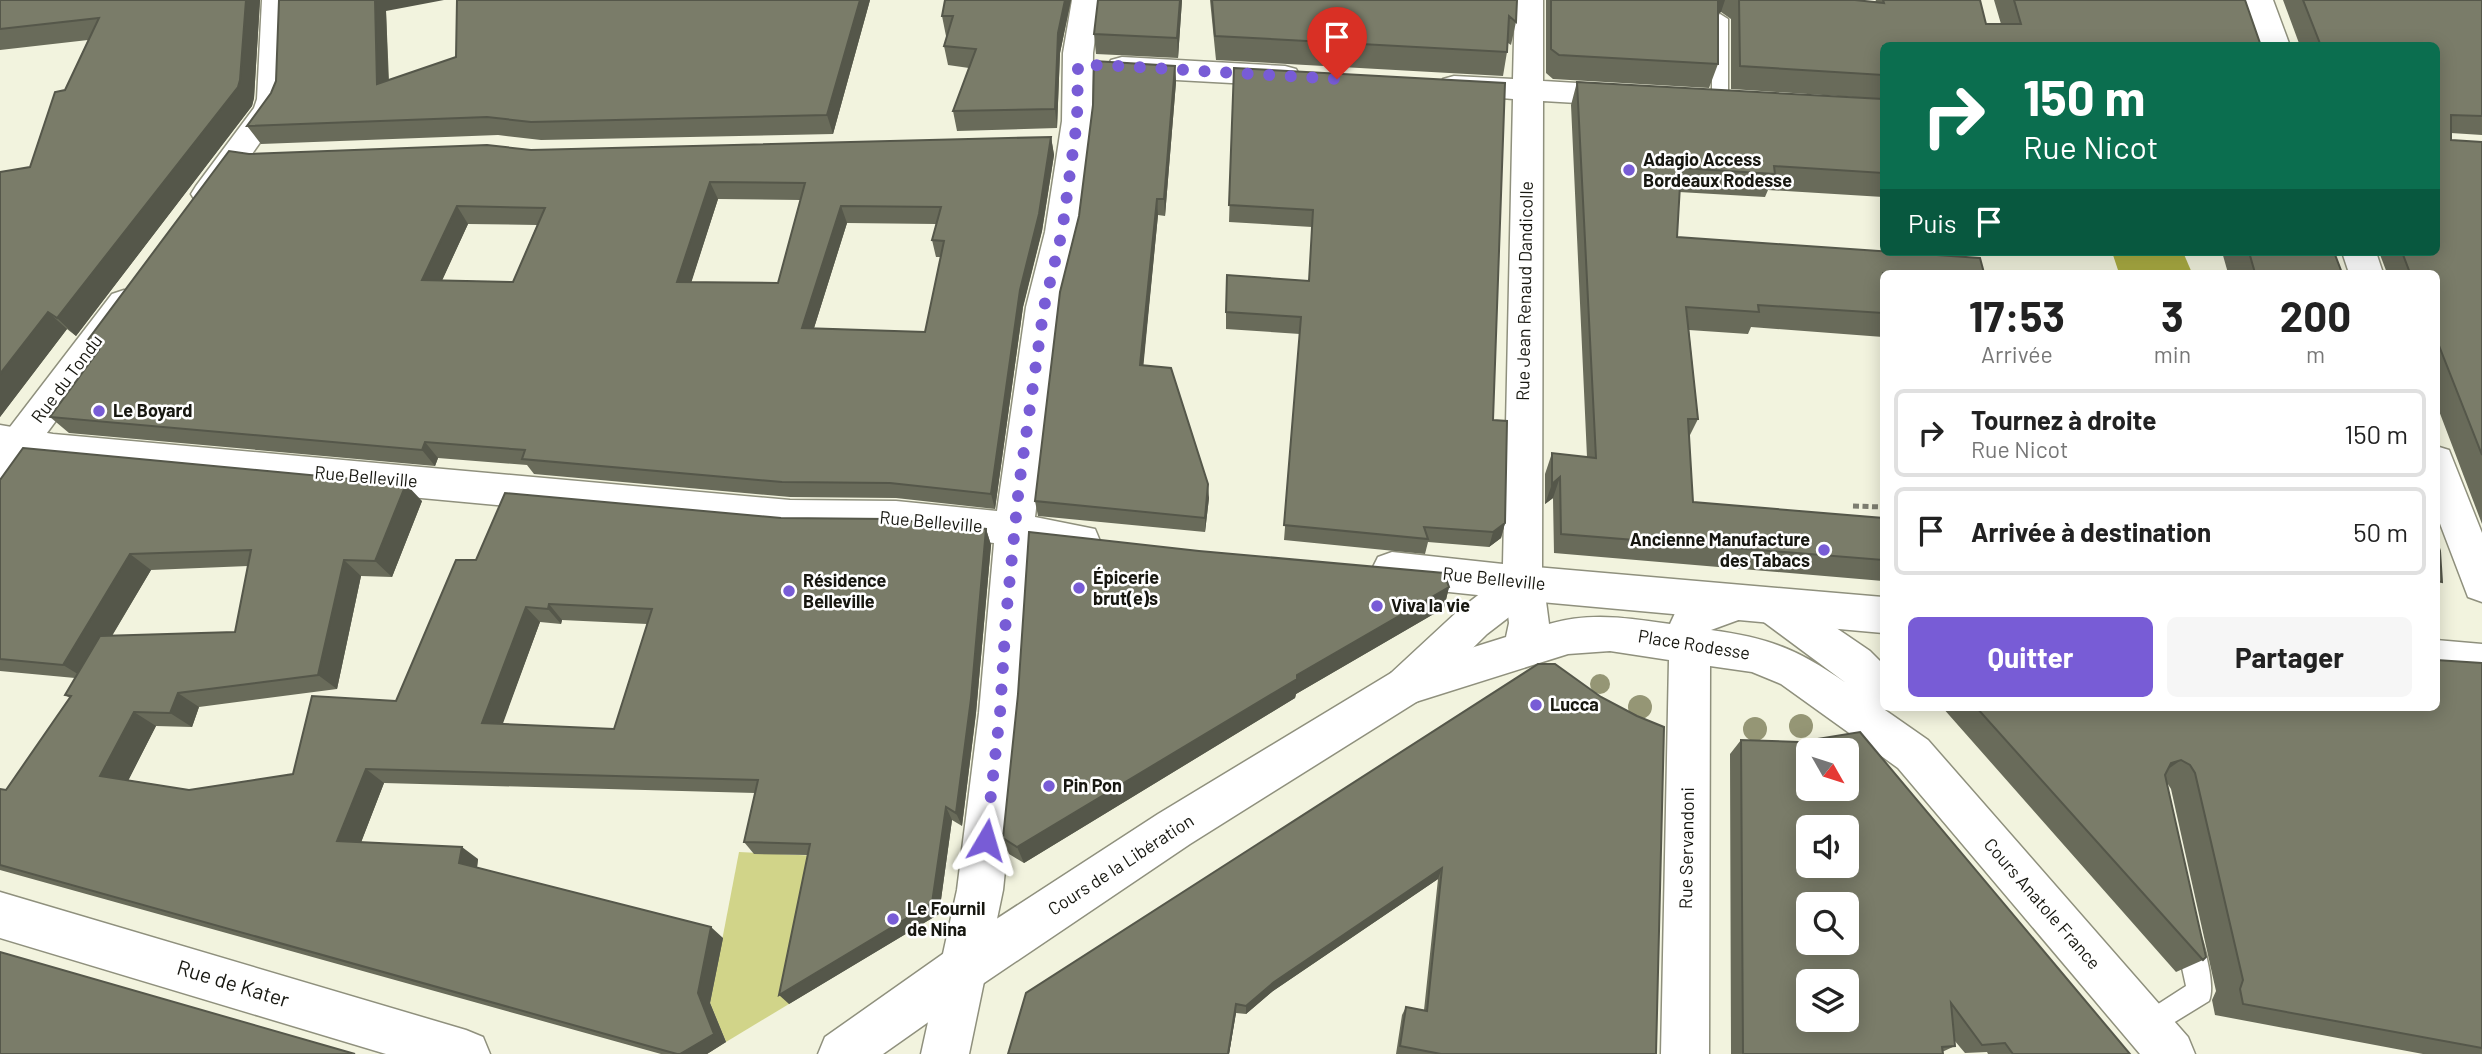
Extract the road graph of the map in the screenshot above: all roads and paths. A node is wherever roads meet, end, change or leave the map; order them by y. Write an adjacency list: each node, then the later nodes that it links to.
1 (276, 0): 13 (street)
2 (1086, 0): 7 (street)
3 (1529, 0): 10 (street, Rue Jean Renaud Dandicolle)
4 (2259, 0): 6 (street)
5 (1720, 19): 12 (lane)
6 (2274, 42)
7 (1078, 66): 8 (street); 19 (street)
8 (1318, 78)
9 (1426, 85): 10 (street)
10 (1527, 91): 11 (street); 22 (street, Rue Jean Renaud Dandicolle)
11 (1653, 98)
12 (1720, 102)
13 (186, 221)
14 (144, 276): 15 (street, Rue du Tondu)
15 (6, 450): 19 (street, Rue Belleville)
16 (2440, 472): 23 (street)
17 (1853, 506): 18 (path)
18 (1880, 507)
19 (1014, 530): 20 (street, Rue Belleville); 36 (street)
20 (1120, 544)
21 (1355, 566): 22 (street, Rue Belleville)
22 (1523, 583): 24 (street, Rue Belleville); 27 (street, Rue Jean Renaud Dandicolle); 30 (street, Cours de la Libération)
23 (2482, 585)
24 (1754, 604): 25 (street, Rue Belleville); 26 (street); 31 (street)
25 (1880, 615)
26 (1689, 643): 27 (street, Place Rodesse); 33 (street, Place Rodesse); 41 (street, Rue Servandoni)
27 (1522, 649): 30 (street, Cours de la Libération)
28 (2440, 658): 29 (street)
29 (2482, 662)
30 (1406, 686): 36 (street, Cours de la Libération)
31 (1880, 689)
32 (1894, 711): 33 (street)
33 (1913, 754): 37 (street, Cours Anatole France)
34 (2183, 913): 37 (lane)
35 (0, 915): 38 (street, Rue de Kater)
36 (964, 968): 39 (street, Cours de la Libération); 40 (street)
37 (2159, 1040)
38 (466, 1054)
39 (842, 1054)
40 (945, 1054)
41 (1685, 1054)

